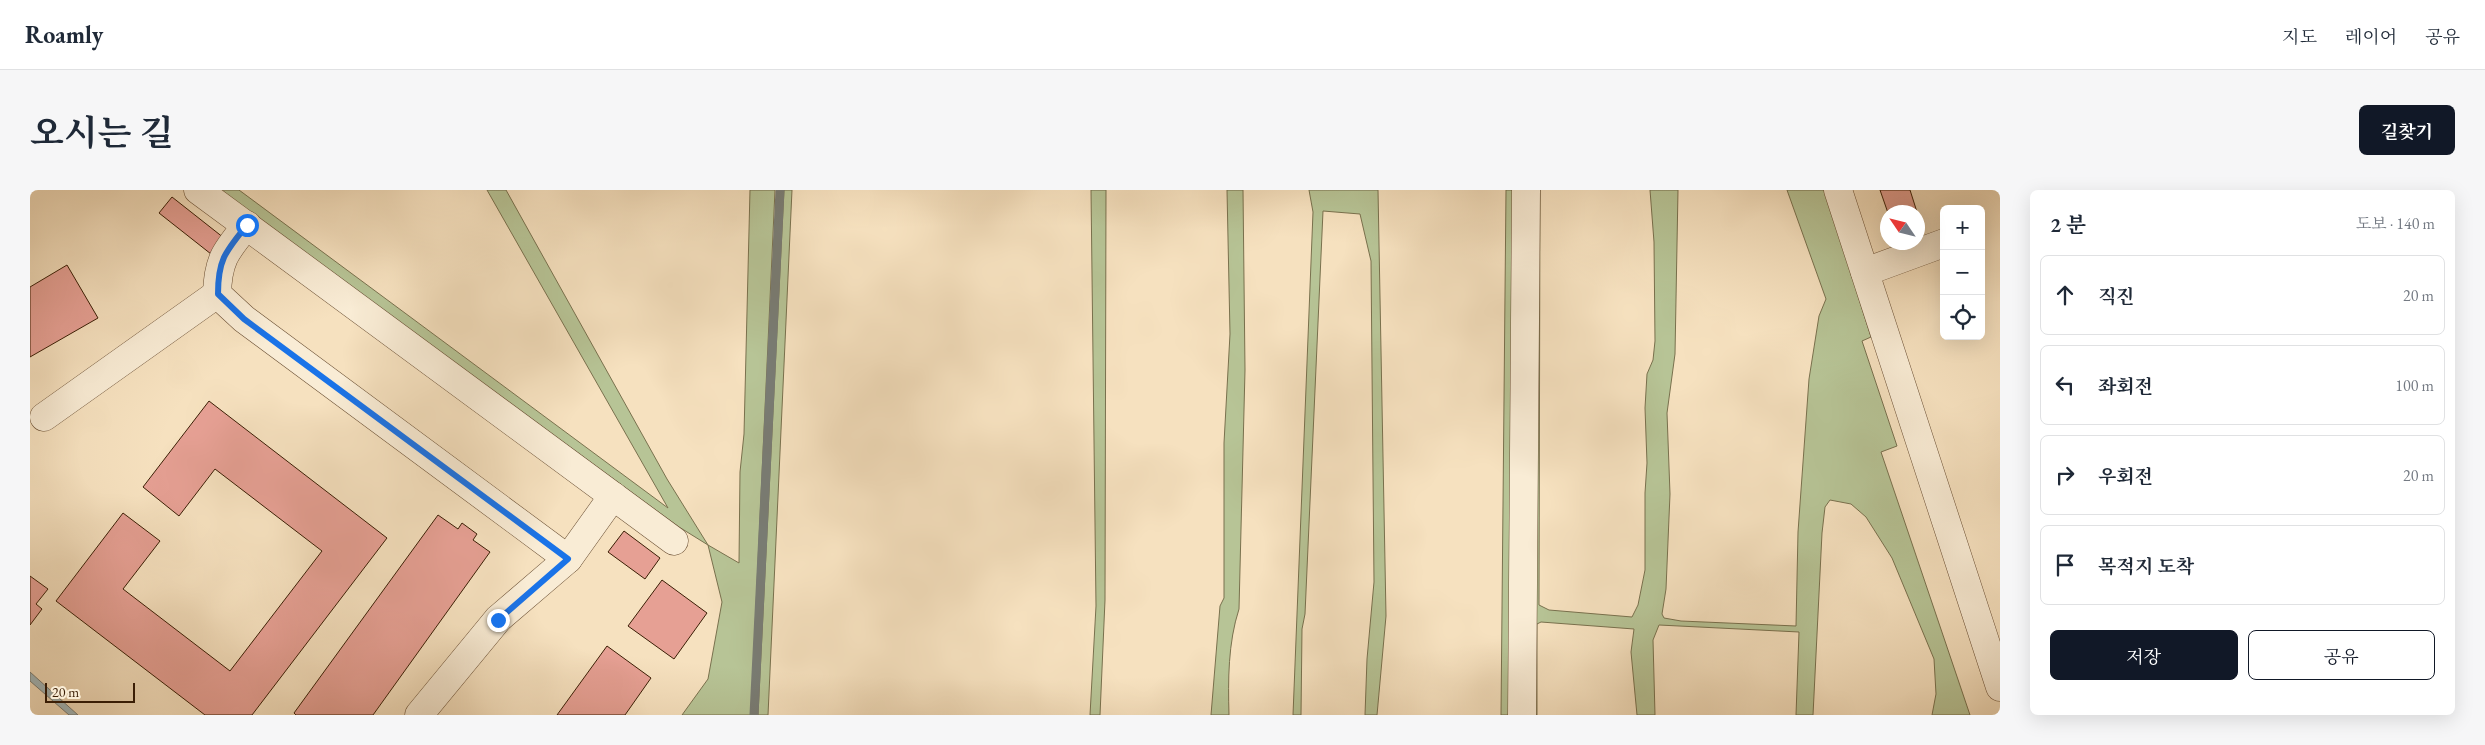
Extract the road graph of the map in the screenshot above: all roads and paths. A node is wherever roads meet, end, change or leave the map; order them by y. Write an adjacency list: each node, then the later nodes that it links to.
1 (198, 190): 4 (street)
2 (1526, 190): 14 (street)
3 (1838, 190): 6 (street)
4 (247, 225): 7 (street); 9 (street)
5 (1940, 244): 6 (street)
6 (1865, 272): 12 (street)
7 (218, 294): 8 (street); 11 (street)
8 (44, 417)
9 (613, 496): 10 (street); 11 (street)
10 (674, 541)
11 (568, 559): 13 (street)
12 (2000, 687)
13 (419, 715)
14 (1522, 715)

